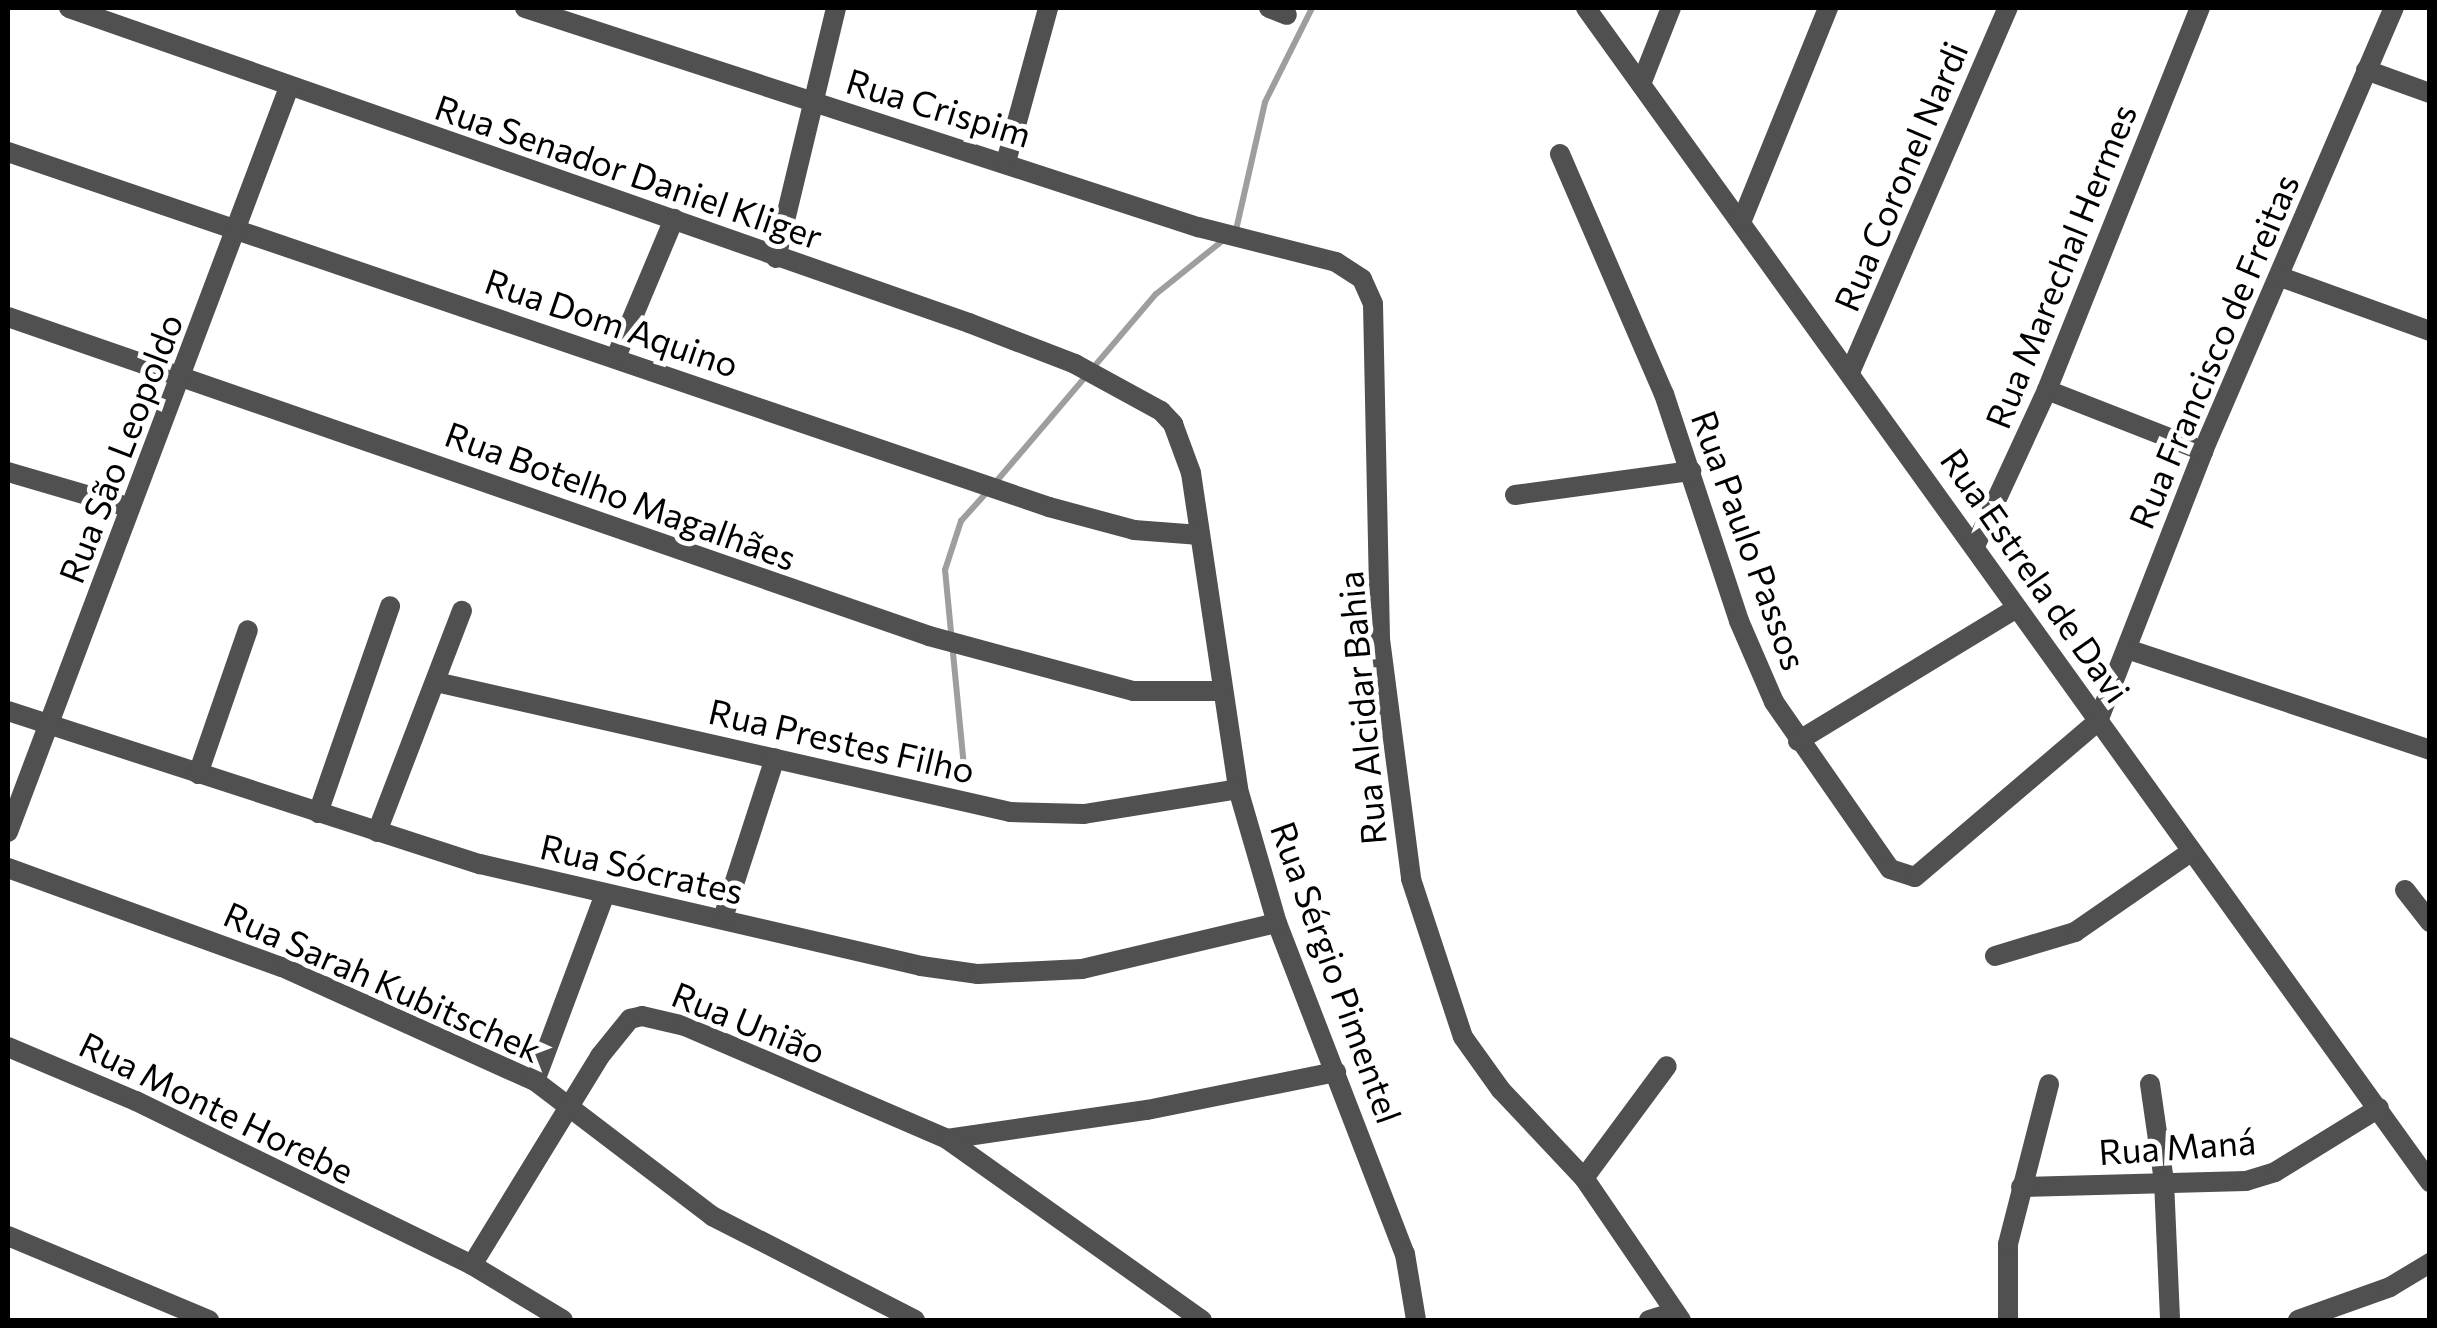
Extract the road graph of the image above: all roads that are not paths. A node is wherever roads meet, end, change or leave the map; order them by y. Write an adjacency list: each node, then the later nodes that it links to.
1 (69, 8): 14 (street, Rua Senador Daniel Kliger)
2 (524, 8): 11 (street, Rua Crispim)
3 (836, 8): 16 (street)
4 (1048, 8): 19 (street)
5 (1586, 8): 13 (street, Rua Estrela de Davi)
6 (1671, 8): 13 (street)
7 (1828, 8): 21 (street)
8 (2008, 8): 29 (street, Rua Coronel Nardi)
9 (2200, 8): 31 (street, Rua Marechal Hermes)
10 (2394, 8): 12 (street, Rua Francisco de Freitas)
11 (548, 11): 16 (street, Rua Crispim)
12 (2366, 70): 15 (street); 25 (street, Rua Francisco de Freitas)
13 (1641, 84): 21 (street, Rua Estrela de Davi)
14 (289, 86): 20 (street, Rua Senador Daniel Kliger); 22 (street, Rua São Leopoldo)
15 (2430, 93)
16 (815, 102): 19 (street, Rua Crispim); 23 (street)
17 (8, 152): 22 (street, Rua Dom Aquino)
18 (1560, 154): 34 (street, Rua Paulo Passos)
19 (1006, 162): 24 (street, Rua Crispim)
20 (674, 219): 23 (street, Rua Senador Daniel Kliger); 28 (street)
21 (1742, 220): 29 (street, Rua Estrela de Davi)
22 (239, 229): 28 (street, Rua Dom Aquino); 30 (street, Rua São Leopoldo)
23 (776, 258): 32 (street, Rua Senador Daniel Kliger)
24 (1336, 262): 75 (street, Rua Alcidar Bahia)
25 (2281, 277): 27 (street); 33 (street, Rua Francisco de Freitas)
26 (8, 317): 30 (street, Rua Botelho Magalhães)
27 (2430, 331)
28 (616, 357): 38 (street, Rua Dom Aquino)
29 (1851, 370): 39 (street, Rua Estrela de Davi)
30 (182, 377): 37 (street, Rua São Leopoldo); 46 (street, Rua Botelho Magalhães)
31 (2048, 390): 33 (street); 39 (street, Rua Marechal Hermes)
32 (1160, 411): 38 (street, Rua Sérgio Pimentel)
33 (2203, 451): 44 (street, Rua Francisco de Freitas)
34 (1691, 471): 36 (street); 50 (street, Rua Paulo Passos)
35 (8, 472): 37 (street)
36 (1514, 495)
37 (128, 507): 49 (street, Rua São Leopoldo)
38 (1200, 535): 46 (street, Rua Sérgio Pimentel)
39 (1975, 546): 41 (street, Rua Estrela de Davi)
40 (390, 606): 55 (street)
41 (2017, 608): 48 (street, Rua Estrela de Davi); 50 (street)
42 (462, 611): 45 (street)
43 (248, 630): 53 (street)
44 (2127, 649): 48 (street, Rua Francisco de Freitas); 51 (street)
45 (436, 682): 52 (street, Rua Prestes Filho); 57 (street)
46 (1221, 691): 54 (street, Rua Sérgio Pimentel)
47 (8, 712): 49 (street, Rua Sócrates)
48 (2098, 721): 50 (street, Rua Paulo Passos); 58 (street, Rua Estrela de Davi)
49 (52, 726): 53 (street, Rua Sócrates); 56 (street, Rua São Leopoldo)
50 (1798, 741)
51 (2430, 750)
52 (775, 758): 54 (street, Rua Prestes Filho); 62 (street)
53 (198, 774): 55 (street, Rua Sócrates)
54 (1238, 789): 64 (street, Rua Sérgio Pimentel)
55 (318, 812): 57 (street, Rua Sócrates)
56 (8, 832)
57 (377, 832): 61 (street, Rua Sócrates)
58 (2192, 851): 65 (street); 73 (street, Rua Estrela de Davi)
59 (8, 868): 69 (street, Rua Sarah Kubitschek)
60 (2404, 890): 63 (street)
61 (606, 894): 62 (street, Rua Sócrates); 69 (street)
62 (723, 918): 64 (street, Rua Sócrates)
63 (2430, 922)
64 (1277, 923): 68 (street, Rua Sérgio Pimentel)
65 (1996, 956)
66 (8, 1047): 81 (street, Rua Monte Horebe)
67 (1667, 1066): 75 (street)
68 (1336, 1072): 74 (street); 88 (street, Rua Sérgio Pimentel)
69 (535, 1081): 72 (street, Rua Sarah Kubitschek)
70 (2049, 1084): 78 (street)
71 (2150, 1084): 76 (street)
72 (570, 1106): 74 (street, Rua União); 81 (street, Rua União); 86 (street, Rua Sarah Kubitschek)
73 (2378, 1108): 76 (street, Rua Maná); 77 (street, Rua Estrela de Davi)
74 (948, 1139): 87 (street)
75 (1584, 1178): 82 (street, Rua Alcidar Bahia)
76 (2164, 1181): 78 (street, Rua Maná); 91 (street)
77 (2430, 1182)
78 (2021, 1187): 90 (street)
79 (8, 1236): 84 (street)
80 (2430, 1264): 83 (street)
81 (472, 1266): 85 (street, Rua Monte Horebe)
82 (1678, 1316): 89 (street)
83 (2310, 1319)
84 (209, 1320)
85 (562, 1320)
86 (914, 1320)
87 (1202, 1320)
88 (1416, 1320)
89 (1649, 1320)
90 (2008, 1320)
91 (2170, 1320)

